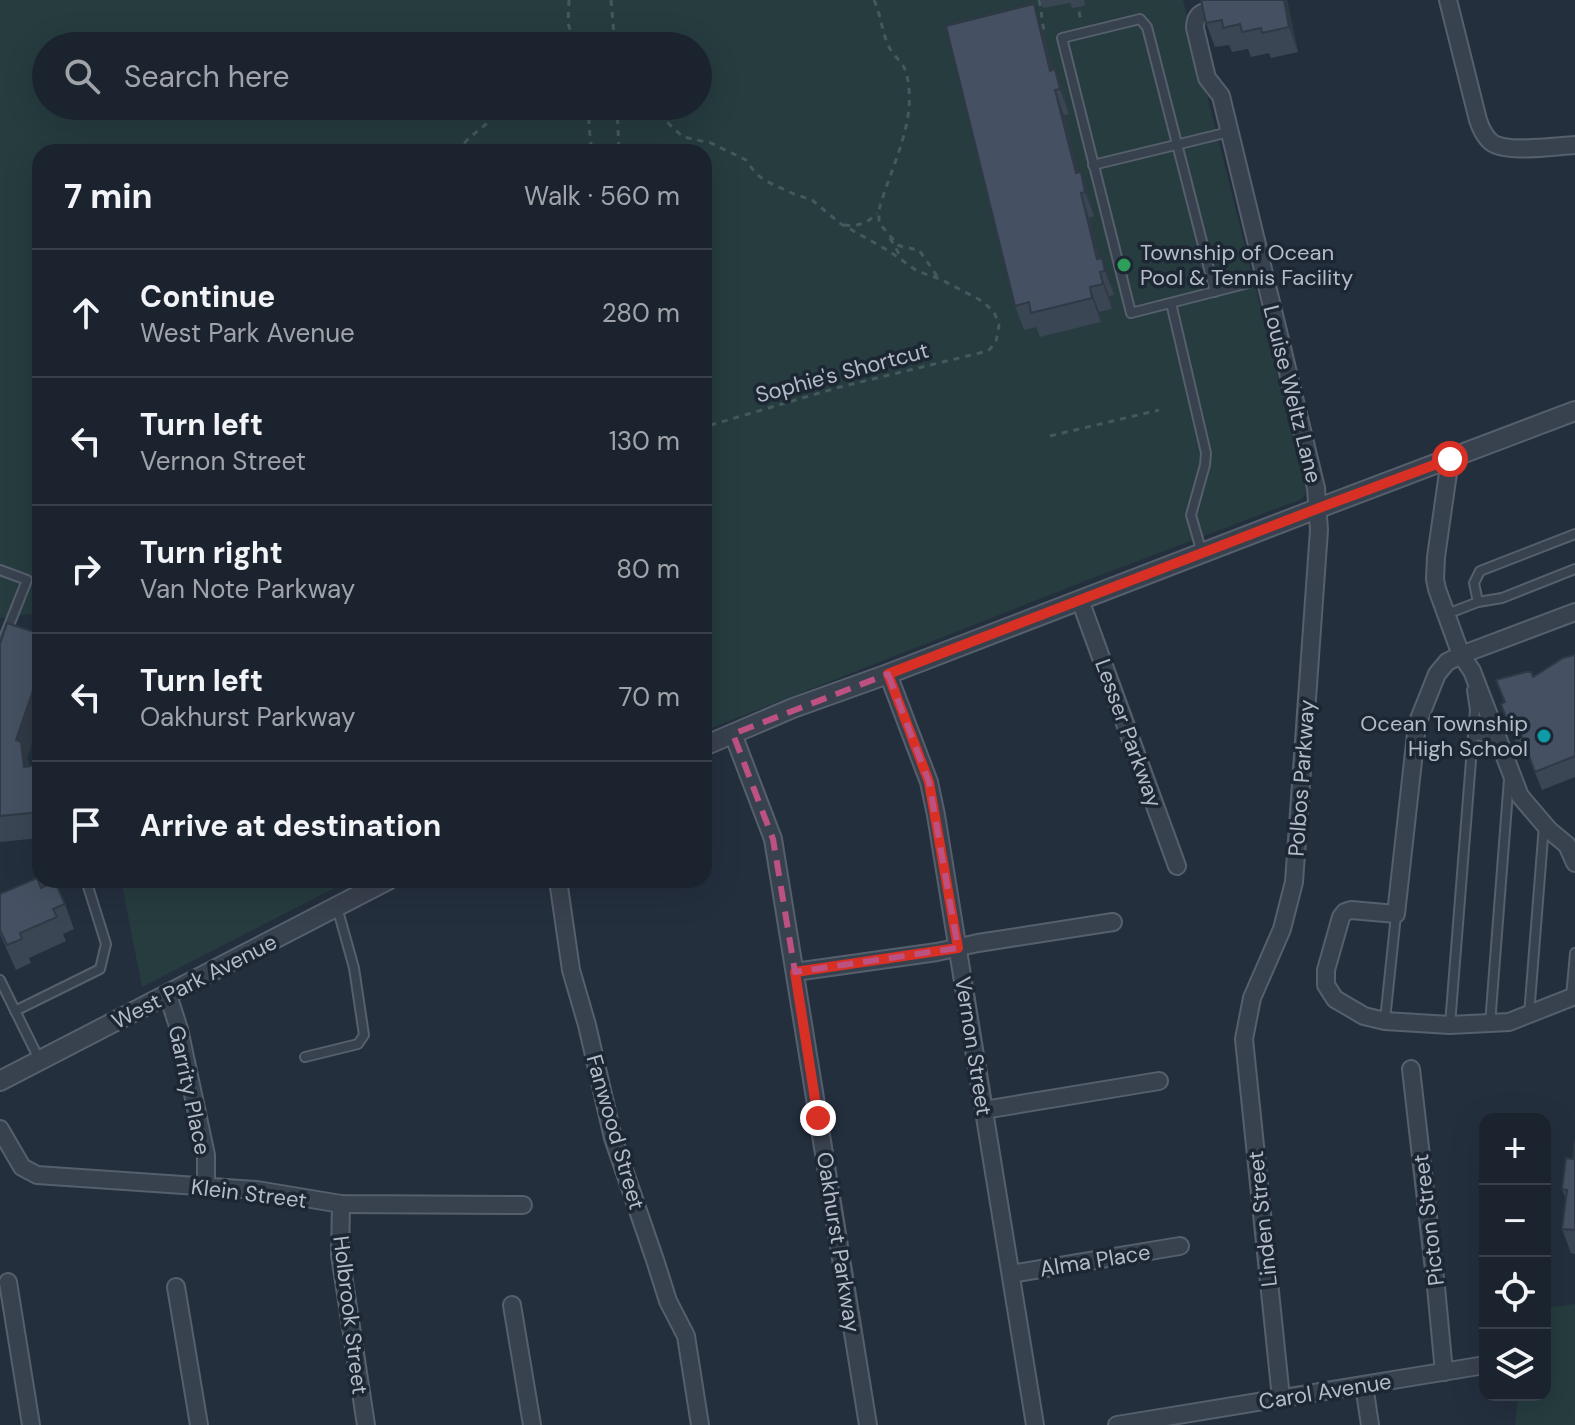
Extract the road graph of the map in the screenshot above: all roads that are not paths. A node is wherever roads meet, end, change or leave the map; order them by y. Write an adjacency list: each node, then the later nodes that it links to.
1 (1448, 0): 5 (street)
2 (1208, 11): 3 (street, Louise Weltz Lane)
3 (1229, 132): 4 (lane); 7 (street, Louise Weltz Lane)
4 (1178, 145): 6 (lane); 6 (lane); 8 (lane)
5 (1575, 145)
6 (1093, 165): 9 (lane)
7 (1264, 279): 8 (lane); 12 (street, Louise Weltz Lane)
8 (1215, 292): 9 (lane)
9 (1171, 303): 14 (lane)
10 (1575, 411): 11 (street)
11 (1450, 459): 12 (street); 20 (street)
12 (1319, 508): 14 (street); 51 (street, Polbos Parkway)
13 (1575, 534): 18 (lane)
14 (1202, 553): 17 (street)
15 (1575, 569): 18 (lane)
16 (0, 570): 21 (lane)
17 (1080, 600): 23 (street); 31 (street, Lesser Parkway)
18 (1478, 602): 20 (lane)
19 (1575, 612): 22 (street)
20 (1447, 614): 22 (street)
21 (0, 648)
22 (1461, 655): 25 (lane); 27 (street); 38 (street)
23 (888, 674): 24 (street); 40 (street, Vernon Street)
24 (733, 734): 26 (street); 42 (street, Oakhurst Parkway)
25 (1473, 735): 27 (lane); 50 (lane)
26 (712, 743)
27 (1501, 747): 28 (street)
28 (1510, 770): 29 (street); 49 (lane)
29 (1544, 824): 30 (street); 47 (lane)
30 (1575, 863)
31 (1177, 866)
32 (34, 888): 36 (lane)
33 (88, 888): 46 (lane)
34 (372, 888): 37 (street, West Park Avenue)
35 (559, 888): 76 (street, Fanwood Street)
36 (24, 893)
37 (337, 906): 44 (street, West Park Avenue); 52 (lane)
38 (1396, 914): 48 (lane); 48 (street)
39 (1113, 922): 40 (street)
40 (958, 948): 42 (street); 57 (street, Vernon Street)
41 (1575, 953): 45 (lane)
42 (795, 972): 77 (street, Oakhurst Parkway)
43 (0, 980): 46 (lane)
44 (168, 995): 53 (street, West Park Avenue); 59 (street, Garrity Place)
45 (1573, 997): 47 (street)
46 (15, 1011): 53 (lane)
47 (1529, 1015): 49 (street)
48 (1385, 1021): 50 (street)
49 (1490, 1024): 50 (street)
50 (1450, 1025)
51 (1244, 1039): 70 (street, Linden Street)
52 (305, 1057)
53 (40, 1060): 55 (street, West Park Avenue)
54 (1411, 1069): 68 (street, Picton Street)
55 (0, 1081)
56 (1159, 1081): 57 (street)
57 (984, 1110): 63 (street, Vernon Street)
58 (0, 1129): 59 (street, Klein Street)
59 (206, 1186): 60 (street, Klein Street)
60 (341, 1204): 61 (street, Klein Street); 74 (street, Holbrook Street)
61 (523, 1205)
62 (1180, 1246): 63 (street, Alma Place)
63 (1011, 1274): 78 (street, Vernon Street)
64 (8, 1282): 72 (street)
65 (176, 1287): 73 (street)
66 (512, 1305): 75 (street)
67 (1479, 1366): 68 (street, Carol Avenue)
68 (1444, 1372): 69 (street, Carol Avenue)
69 (1364, 1385): 70 (street, Carol Avenue); 80 (street)
70 (1281, 1398): 71 (street, Carol Avenue)
71 (1201, 1418): 79 (street, Carol Avenue)
72 (31, 1425)
73 (199, 1425)
74 (366, 1425)
75 (532, 1425)
76 (700, 1425)
77 (868, 1425)
78 (1035, 1425)
79 (1117, 1425)
80 (1370, 1425)

